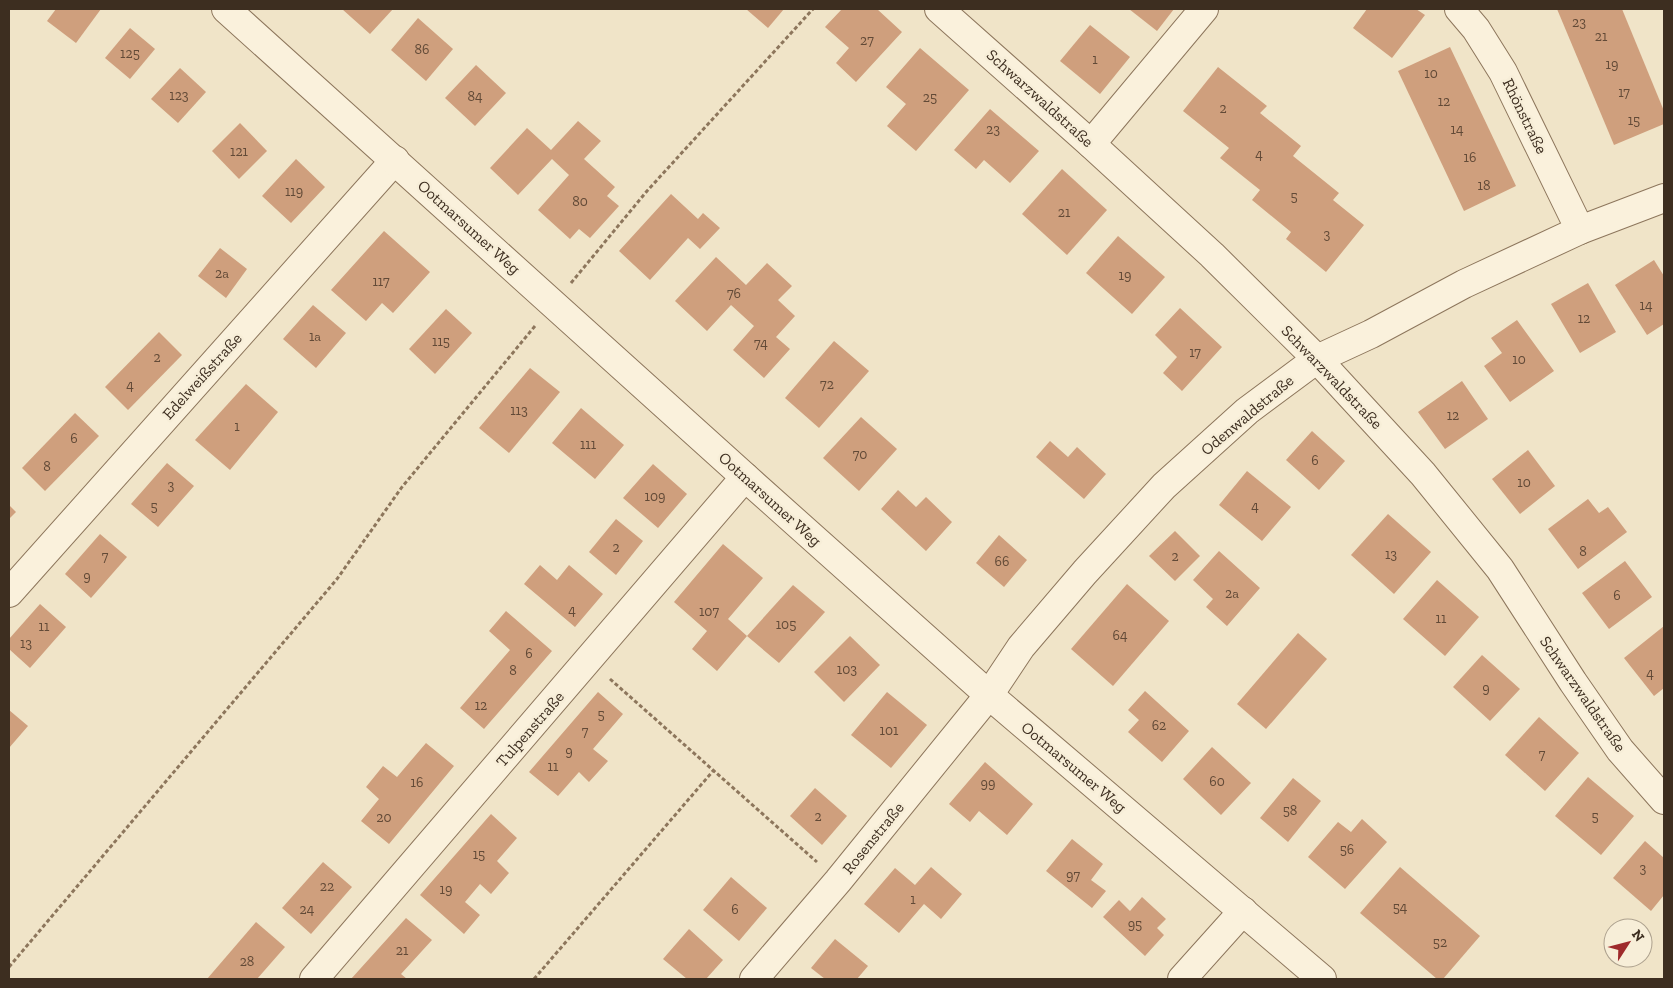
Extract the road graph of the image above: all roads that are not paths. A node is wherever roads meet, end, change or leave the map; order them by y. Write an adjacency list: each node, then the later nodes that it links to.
1 (226, 9): 6 (street, Ootmarsumer Weg)
2 (940, 9): 5 (street, Schwarzwaldstraße)
3 (1204, 9): 5 (street)
4 (1459, 9): 8 (street, Rhönstraße)
5 (1092, 144): 9 (street, Schwarzwaldstraße)
6 (395, 160): 10 (street, Ootmarsumer Weg); 11 (street, Edelweißstraße)
7 (1664, 198): 8 (street, Odenwaldstraße)
8 (1580, 230): 9 (street, Odenwaldstraße)
9 (1317, 358): 12 (street, Odenwaldstraße); 13 (street, Schwarzwaldstraße)
10 (745, 477): 12 (street, Ootmarsumer Weg); 15 (street, Tulpenstraße)
11 (9, 592)
12 (989, 694): 14 (street, Ootmarsumer Weg); 16 (street, Rosenstraße)
13 (1664, 800)
14 (1243, 911): 17 (street); 18 (street, Ootmarsumer Weg)
15 (314, 979)
16 (754, 979)
17 (1182, 979)
18 (1322, 979)

